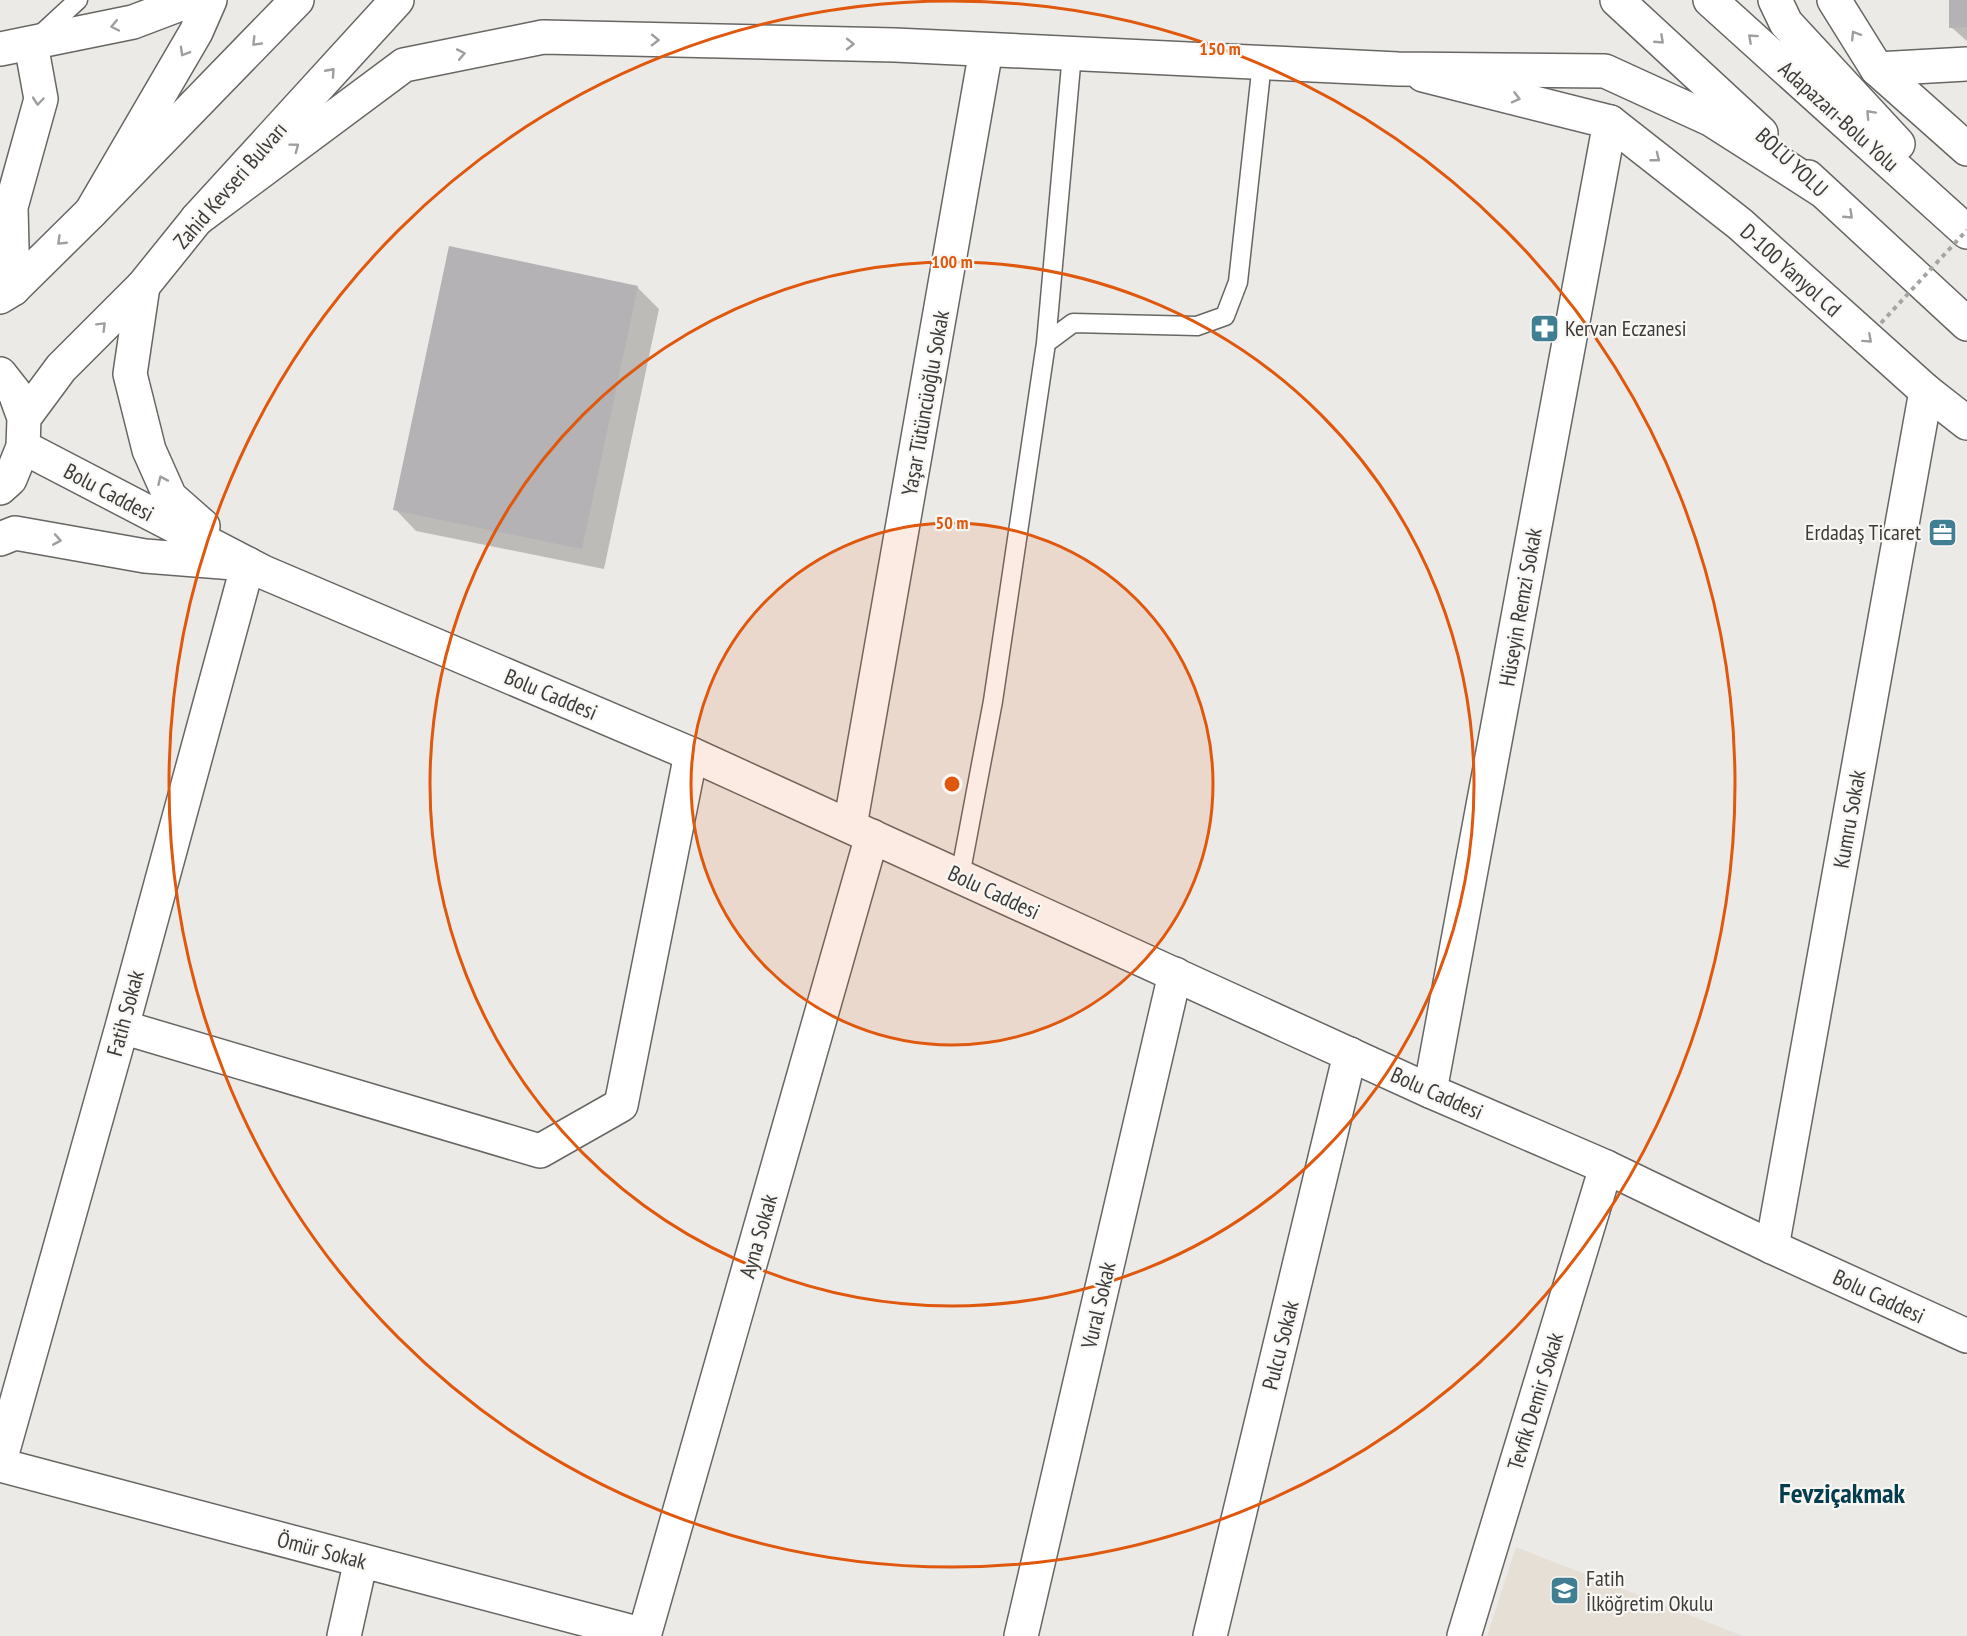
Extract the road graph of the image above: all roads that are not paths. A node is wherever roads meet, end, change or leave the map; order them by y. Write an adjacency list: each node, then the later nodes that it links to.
1 (78, 0): 10 (lane)
2 (190, 0): 10 (main road, one-way to 10)
3 (210, 0): 20 (main road, one-way to 20)
4 (297, 0): 20 (main road, one-way to 20)
5 (398, 0): 22 (main road, Zahid Kevseri Bulvarı, one-way to 5)
6 (1617, 0): 19 (main road, BOLU YOLU, one-way to 19)
7 (1710, 0): 23 (main road, Adapazarı-Bolu Yolu, one-way to 7)
8 (1775, 0): 21 (main road, one-way to 8)
9 (1834, 0): 16 (main road, one-way to 9)
10 (15, 46): 25 (main road, one-way to 25)
11 (986, 50): 12 (main road); 22 (main road, one-way to 11); 36 (main road, Yaşar Tütüncüoğlu Sokak)
12 (1072, 54): 13 (main road); 27 (lane)
13 (1262, 63): 15 (main road); 27 (lane)
14 (1967, 64): 16 (main road)
15 (1398, 69): 17 (main road, one-way to 17); 19 (main road)
16 (1877, 69): 18 (main road)
17 (1610, 122): 29 (main road, D-100 Yanyol Cd, one-way to 29); 41 (main road, Hüseyin Remzi Sokak)
18 (1967, 149)
19 (1823, 191): 26 (main road, BOLU YOLU, one-way to 26)
20 (91, 212): 25 (main road, one-way to 25)
21 (1967, 218)
22 (197, 219): 24 (main road, Zahid Kevseri Bulvarı)
23 (1967, 231)
24 (143, 286): 31 (main road, Zahid Kevseri Bulvarı, one-way to 24); 34 (main road, one-way to 24)
25 (6, 293)
26 (1967, 324)
27 (1046, 343): 37 (lane)
28 (0, 374): 31 (main road)
29 (1926, 391): 30 (main road, D-100 Yanyol Cd); 43 (main road, Kumru Sokak)
30 (1967, 423)
31 (24, 432): 32 (main road, Zahid Kevseri Bulvarı); 34 (main road, Bolu Caddesi)
32 (0, 488)
33 (0, 540): 34 (main road, one-way to 34)
34 (248, 564): 35 (main road, Bolu Caddesi); 39 (main road, Fatih Sokak)
35 (691, 754): 36 (main road, Bolu Caddesi); 39 (main road)
36 (861, 831): 37 (main road, Bolu Caddesi); 48 (main road, Ayna Sokak)
37 (960, 876): 38 (main road, Bolu Caddesi)
38 (1175, 974): 40 (main road, Bolu Caddesi); 49 (main road, Vural Sokak)
39 (122, 1027): 45 (main road, Fatih Sokak)
40 (1350, 1054): 41 (main road, Bolu Caddesi); 50 (main road, Pulcu Sokak)
41 (1430, 1091): 42 (main road, Bolu Caddesi)
42 (1606, 1167): 43 (main road, Bolu Caddesi); 51 (main road, Tevfik Demir Sokak)
43 (1772, 1247): 44 (main road, Bolu Caddesi)
44 (1967, 1336)
45 (0, 1463): 46 (main road, Ömür Sokak)
46 (361, 1560): 47 (main road); 48 (main road, Ömür Sokak)
47 (344, 1636)
48 (644, 1636)
49 (1021, 1636)
50 (1210, 1636)
51 (1464, 1636)

